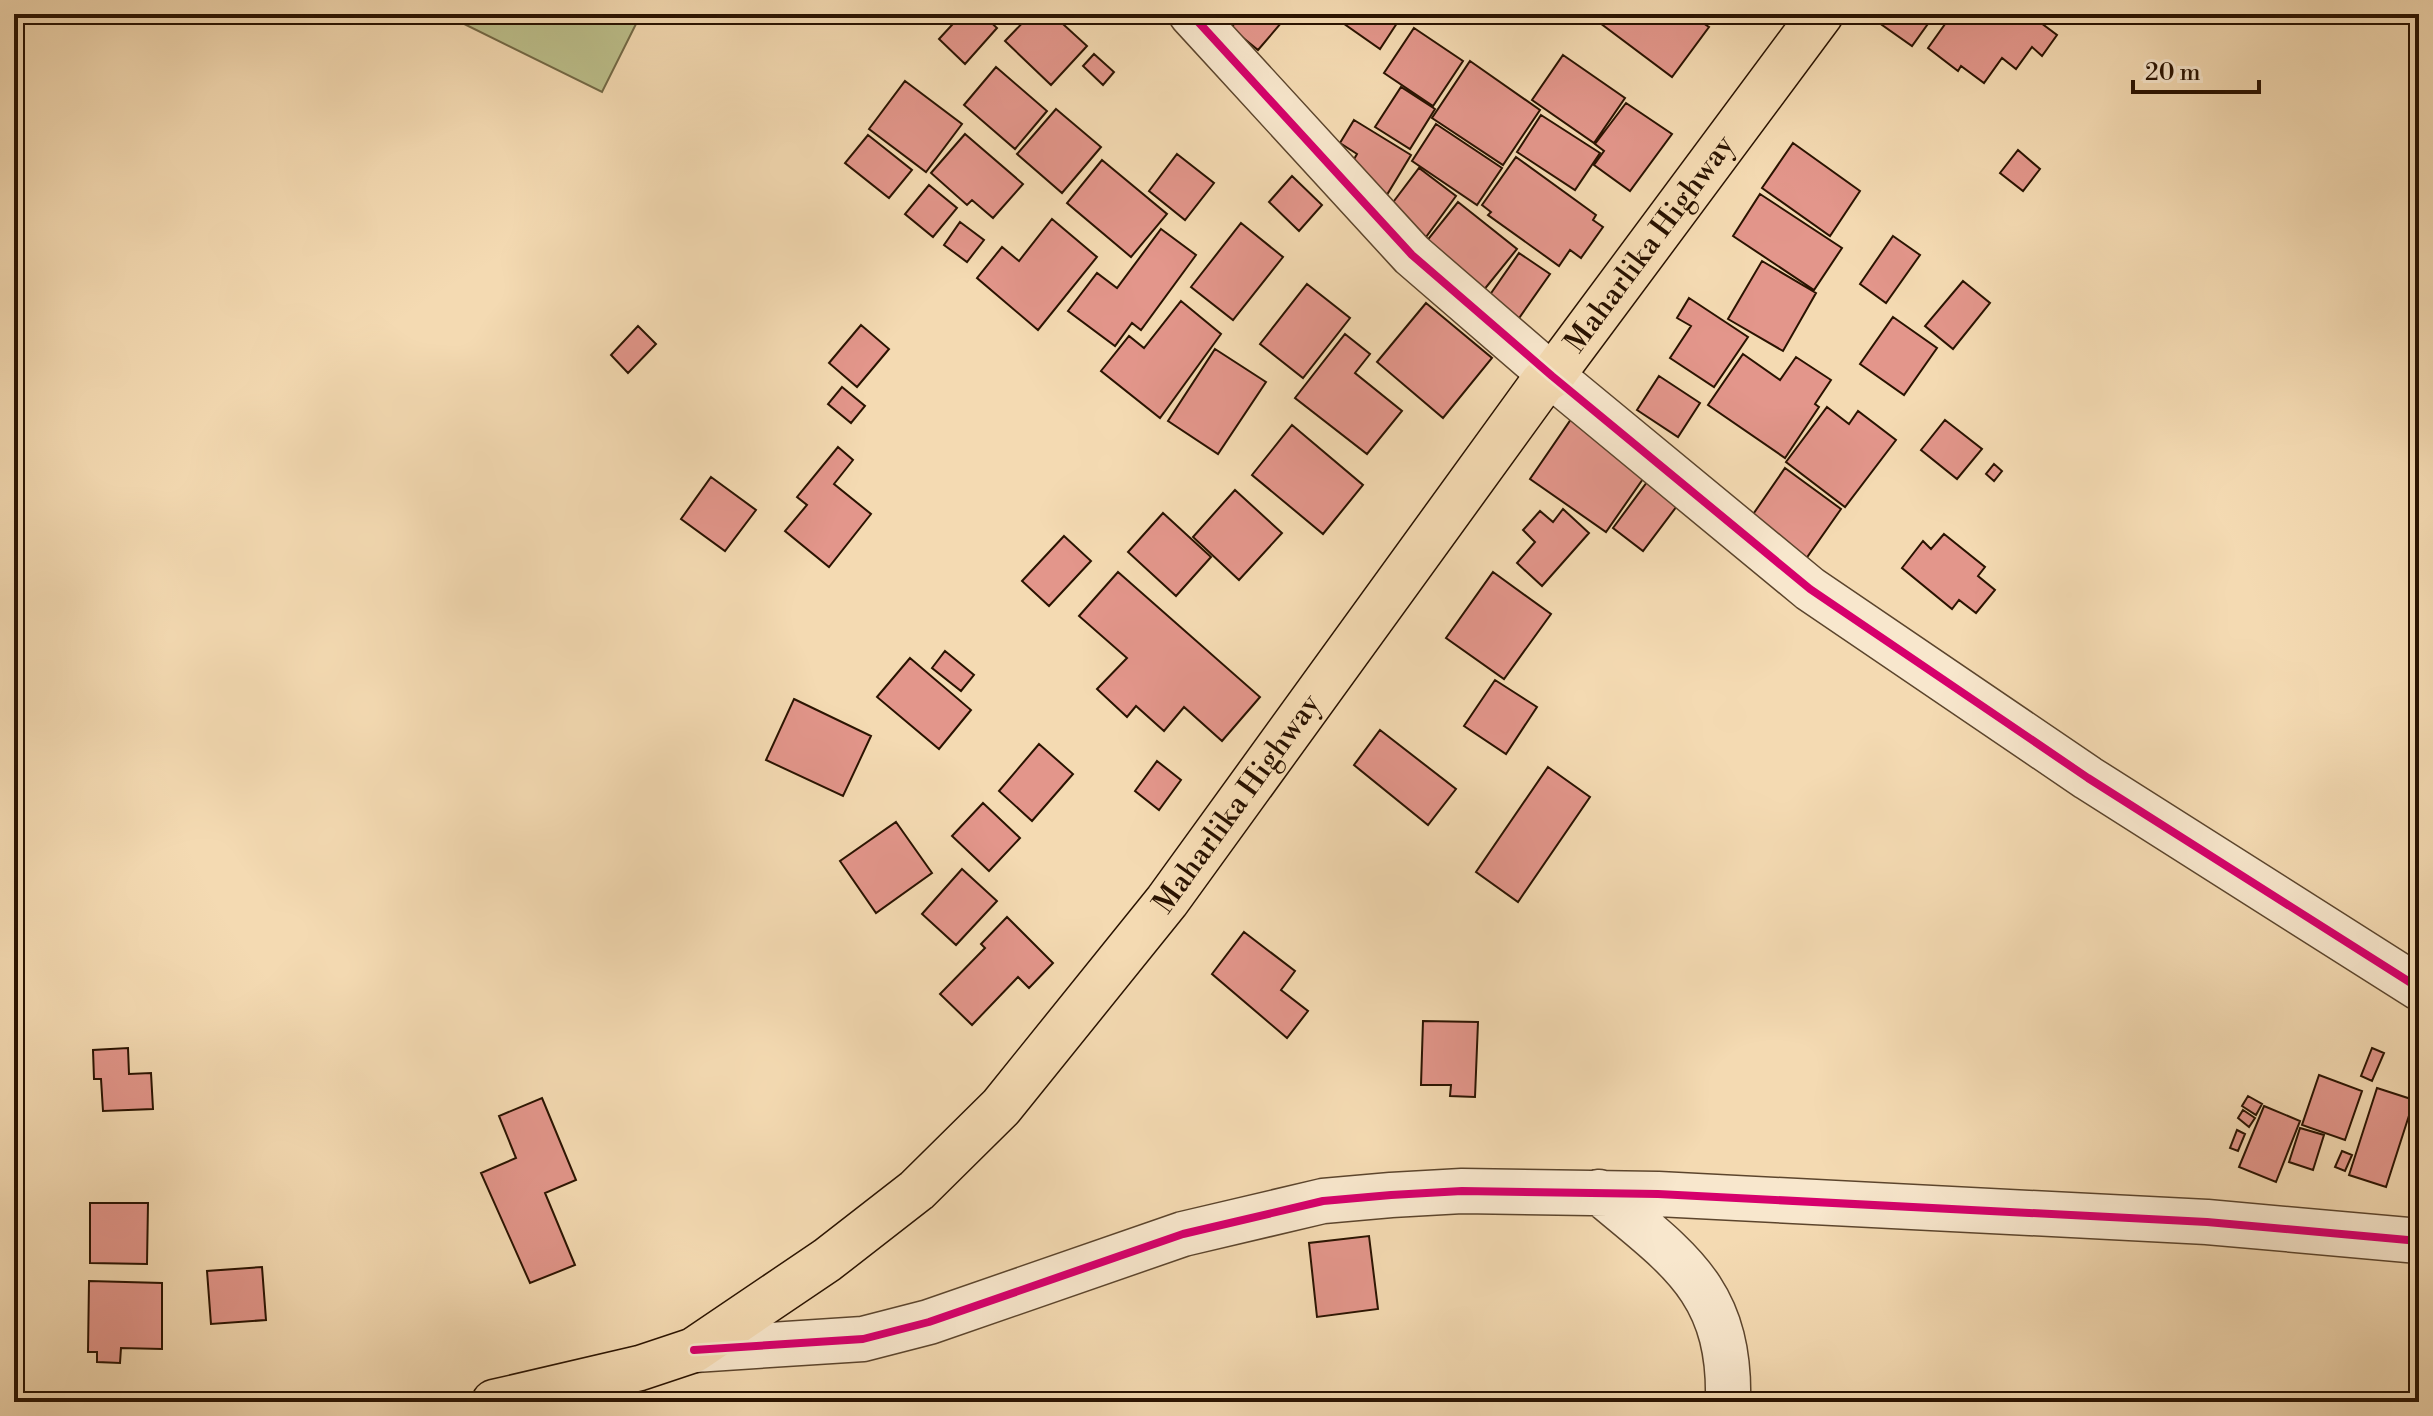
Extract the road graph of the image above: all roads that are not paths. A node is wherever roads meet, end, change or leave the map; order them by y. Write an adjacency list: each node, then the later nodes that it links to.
1 (1191, 14): 3 (street)
2 (1821, 14): 3 (highway, Maharlika Highway)
3 (1552, 376): 4 (street); 7 (highway, Maharlika Highway)
4 (2419, 988)
5 (1599, 1192): 6 (street); 7 (street); 9 (street)
6 (2419, 1241)
7 (694, 1350): 8 (highway, Maharlika Highway)
8 (494, 1402)
9 (1728, 1402)

